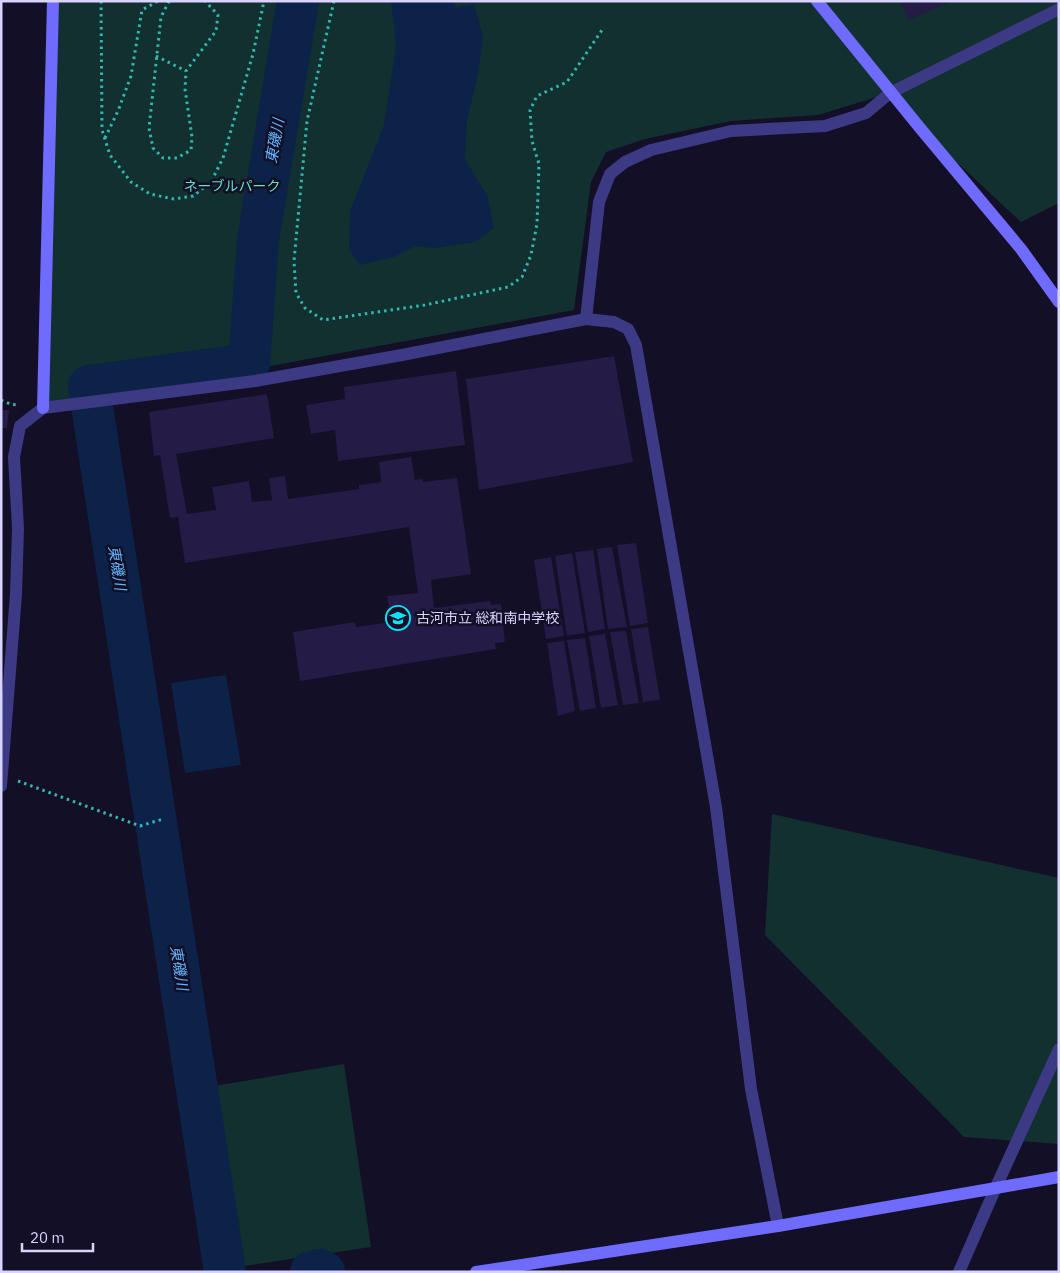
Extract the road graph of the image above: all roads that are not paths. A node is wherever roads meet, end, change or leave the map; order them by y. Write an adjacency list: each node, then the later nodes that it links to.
1 (53, 1): 7 (street)
2 (817, 1): 4 (street)
3 (1059, 9): 4 (street)
4 (890, 93): 5 (street); 6 (street)
5 (1059, 302)
6 (586, 318): 7 (street); 12 (street)
7 (43, 408): 8 (street)
8 (2, 781)
9 (1059, 1049): 11 (street)
10 (1059, 1177): 11 (street)
11 (996, 1187): 12 (street); 14 (street)
12 (778, 1226): 13 (street)
13 (476, 1272)
14 (959, 1272)

